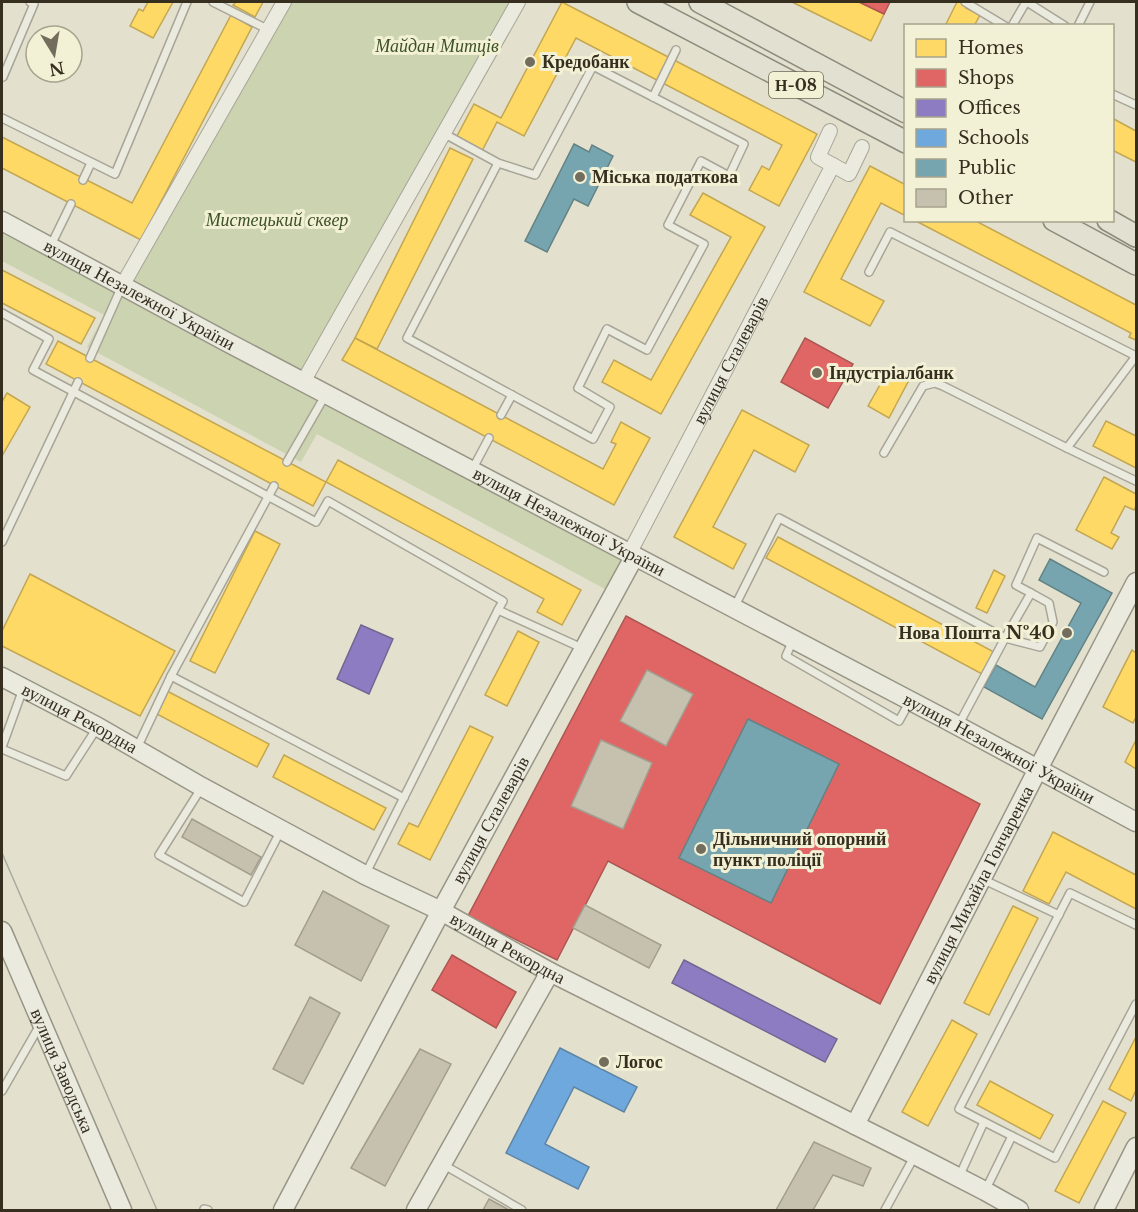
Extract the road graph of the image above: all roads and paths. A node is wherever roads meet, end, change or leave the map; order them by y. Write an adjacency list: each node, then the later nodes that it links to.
1 (30, 2): 17 (lane)
2 (187, 2): 27 (lane)
3 (213, 2): 15 (lane)
4 (284, 2): 15 (street)
5 (518, 2): 24 (street)
6 (638, 2): 25 (main road, Н-08)
7 (700, 2): 21 (main road, Н-08)
8 (965, 2): 11 (lane)
9 (1026, 2): 12 (lane); 13 (lane)
10 (1090, 2): 14 (lane)
11 (1002, 24)
12 (1013, 24)
13 (1062, 24)
14 (1079, 24)
15 (269, 30): 39 (street)
16 (676, 50): 19 (lane)
17 (2, 76)
18 (1114, 94): 20 (lane)
19 (653, 97): 28 (lane); 46 (lane)
20 (1137, 105)
21 (904, 111)
22 (2, 118): 27 (lane)
23 (830, 131): 29 (street)
24 (443, 133): 28 (lane); 43 (street)
25 (904, 141)
26 (862, 147): 29 (street)
27 (91, 162): 30 (lane)
28 (498, 163): 46 (lane)
29 (833, 165): 57 (street, вулиця Сталеварів)
30 (83, 180)
31 (71, 204): 36 (lane)
32 (2, 221): 36 (street, вулиця Незалежної України)
33 (1058, 222): 37 (main road)
34 (1112, 222): 35 (main road)
35 (1137, 236)
36 (51, 246): 39 (street, вулиця Незалежної України)
37 (1137, 264)
38 (869, 272): 49 (lane)
39 (122, 286): 41 (lane); 43 (street, вулиця Незалежної України)
40 (2, 313): 44 (lane)
41 (90, 357)
42 (78, 382): 44 (lane)
43 (303, 382): 45 (street, вулиця Незалежної України)
44 (73, 392): 55 (lane); 56 (lane)
45 (326, 394): 51 (lane); 52 (street, вулиця Незалежної України)
46 (512, 395): 47 (lane)
47 (501, 415)
48 (489, 438): 52 (lane)
49 (1068, 448): 50 (lane); 53 (lane)
50 (884, 453)
51 (287, 462)
52 (471, 471): 57 (street, вулиця Незалежної України)
53 (1137, 481)
54 (274, 486): 55 (lane)
55 (268, 496): 62 (lane); 65 (lane)
56 (2, 542)
57 (632, 555): 61 (street, вулиця Незалежної України); 64 (street, вулиця Сталеварів)
58 (1104, 572): 60 (lane)
59 (1137, 582): 72 (street, вулиця Михайла Гончаренка)
60 (1031, 592): 63 (lane); 63 (lane)
61 (734, 609): 63 (lane); 68 (street, вулиця Незалежної України)
62 (498, 610): 64 (lane); 74 (lane)
63 (1005, 638): 68 (lane)
64 (585, 649): 79 (street, вулиця Сталеварів)
65 (171, 676): 71 (lane); 74 (lane)
66 (2, 677): 67 (street, вулиця Рекордна)
67 (23, 689): 69 (street, вулиця Рекордна); 70 (lane)
68 (958, 726): 72 (street, вулиця Незалежної України)
69 (98, 727): 70 (lane); 71 (street, вулиця Рекордна)
70 (2, 748)
71 (136, 748): 73 (street, вулиця Рекордна)
72 (1038, 769): 75 (street, вулиця Незалежної України); 78 (street, вулиця Михайла Гончаренка)
73 (202, 787): 76 (street, вулиця Рекордна); 76 (lane)
74 (404, 798): 77 (lane)
75 (1137, 822)
76 (282, 829): 77 (street, вулиця Рекордна)
77 (365, 875): 79 (street, вулиця Рекордна)
78 (981, 879): 80 (lane); 88 (street, вулиця Михайла Гончаренка)
79 (441, 911): 83 (street, вулиця Рекордна); 96 (street, вулиця Сталеварів)
80 (1059, 915): 81 (lane); 87 (lane)
81 (1137, 925)
82 (2, 931): 85 (street, вулиця Заводська)
83 (550, 972): 88 (street, вулиця Рекордна); 92 (street)
84 (1137, 1004): 89 (lane)
85 (41, 1023): 86 (lane); 95 (street, вулиця Заводська)
86 (2, 1091)
87 (984, 1122): 89 (lane); 93 (lane)
88 (855, 1125): 91 (street, вулиця Рекордна)
89 (1012, 1136): 94 (lane)
90 (1137, 1147): 101 (street)
91 (915, 1155): 93 (street, вулиця Рекордна); 99 (lane)
92 (441, 1164): 97 (street); 98 (lane)
93 (958, 1178): 94 (street, вулиця Рекордна)
94 (985, 1191): 100 (street, вулиця Рекордна)
95 (122, 1210)
96 (283, 1210)
97 (416, 1210)
98 (522, 1210)
99 (885, 1210)
100 (1019, 1210)
101 (1104, 1210)

